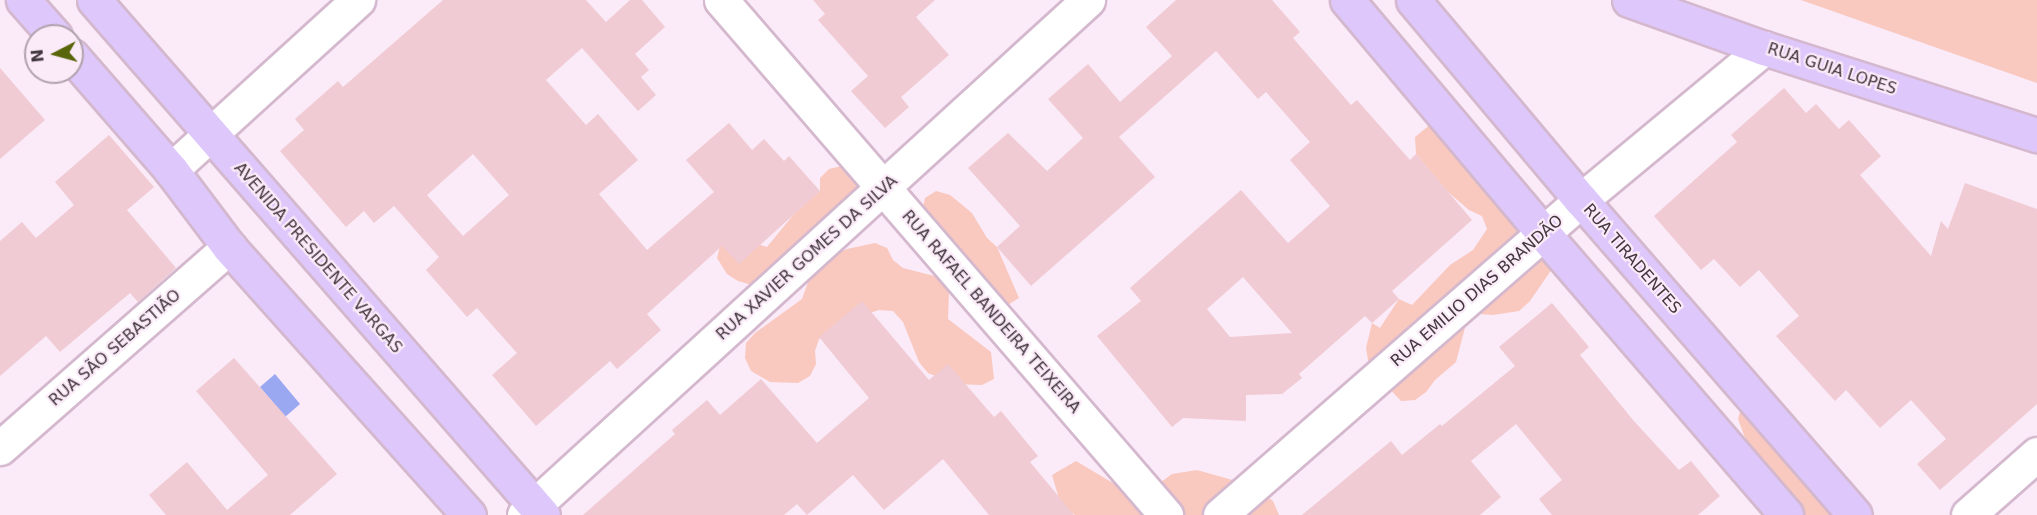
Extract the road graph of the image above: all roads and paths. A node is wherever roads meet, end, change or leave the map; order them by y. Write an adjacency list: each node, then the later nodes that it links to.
1 (23, 0): 9 (main road)
2 (94, 0): 12 (main road, AVENIDA PRESIDENTE VARGAS)
3 (358, 0): 12 (street)
4 (721, 0): 15 (street, RUA RAFAEL BANDEIRA TEIXEIRA)
5 (1088, 0): 15 (street, RUA XAVIER GOMES DA SILVA)
6 (1347, 0): 17 (main road)
7 (1413, 0): 16 (main road, RUA TIRADENTES)
8 (1629, 0): 10 (main road, RUA GUIA LOPES)
9 (44, 24)
10 (1764, 48): 13 (main road, RUA GUIA LOPES); 16 (street, RUA EMILIO DIAS BRANDÃO)
11 (84, 70): 14 (main road)
12 (210, 135): 14 (street); 21 (main road, AVENIDA PRESIDENTE VARGAS)
13 (2037, 135)
14 (171, 170): 18 (main road)
15 (883, 188): 21 (street, RUA XAVIER GOMES DA SILVA); 23 (street, RUA RAFAEL BANDEIRA TEIXEIRA)
16 (1581, 200): 17 (street, RUA EMILIO DIAS BRANDÃO); 26 (main road, RUA TIRADENTES)
17 (1543, 233): 24 (street, RUA EMILIO DIAS BRANDÃO); 25 (main road)
18 (229, 247): 19 (street, RUA SÃO SEBASTIÃO); 22 (main road)
19 (0, 448)
20 (2037, 454): 27 (street)
21 (534, 512)
22 (469, 515)
23 (1166, 515)
24 (1220, 515)
25 (1786, 515)
26 (1855, 515)
27 (1968, 515)

